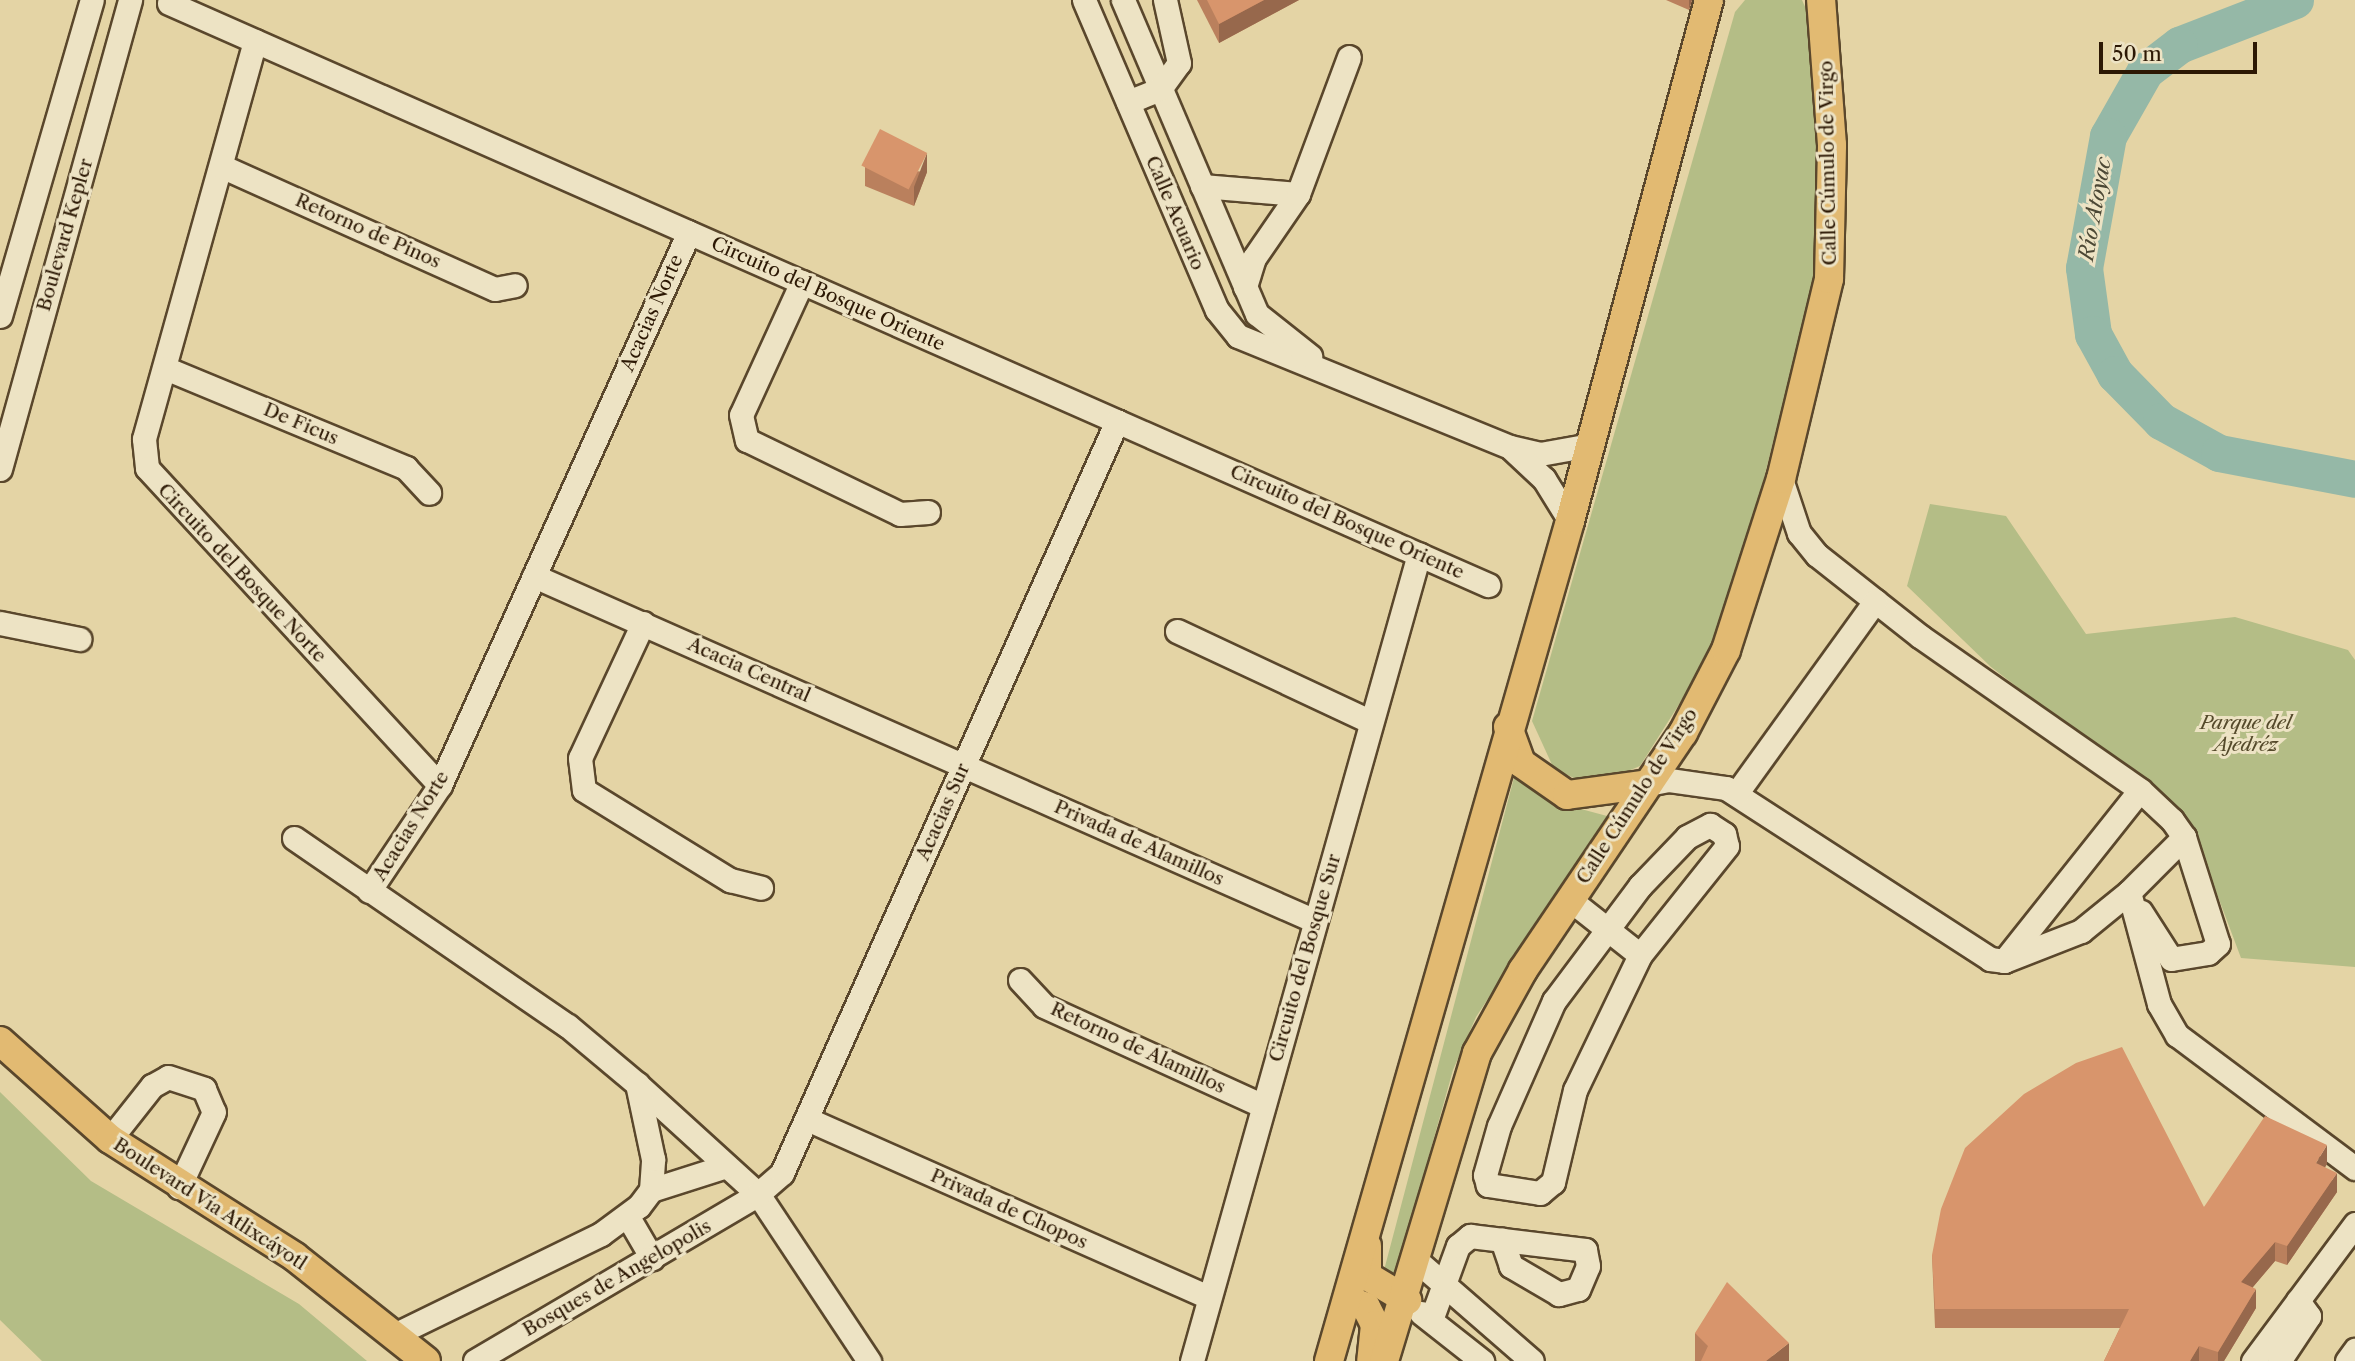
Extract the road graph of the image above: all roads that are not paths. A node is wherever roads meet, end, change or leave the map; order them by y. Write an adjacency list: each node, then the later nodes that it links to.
1 (92, 0): 22 (street, Boulevard Kepler)
2 (130, 0): 28 (street, Boulevard Kepler)
3 (1084, 0): 14 (street, Calle Acuario)
4 (1123, 0): 13 (street, Calle Acuario)
5 (1165, 0): 13 (street)
6 (1709, 0): 26 (main road)
7 (1812, 0): 11 (main road)
8 (1821, 0): 11 (main road, Calle Cúmulo de Virgo)
9 (169, 3): 10 (street, Circuito del Bosque Oriente)
10 (255, 41): 15 (street, Circuito del Bosque Norte); 18 (street, Circuito del Bosque Oriente)
11 (1826, 44): 29 (main road, Calle Cúmulo de Virgo)
12 (1349, 57): 17 (street)
13 (1160, 89): 14 (street); 16 (street, Calle Acuario)
14 (1128, 102): 23 (street, Calle Acuario)
15 (221, 166): 20 (street, Retorno de Pinos); 24 (street, Circuito del Bosque Norte)
16 (1202, 186): 17 (street); 21 (street, Calle Acuario)
17 (1297, 194): 21 (street)
18 (689, 232): 19 (street, Circuito del Bosque Oriente); 34 (street, Acacias Norte)
19 (803, 282): 25 (street, Circuito del Bosque Oriente); 31 (street)
20 (516, 285)
21 (1245, 287): 23 (street, Calle Acuario)
22 (0, 316)
23 (1324, 366): 27 (street, Calle Acuario)
24 (164, 368): 30 (street, De Ficus); 45 (street, Circuito del Bosque Norte)
25 (1116, 421): 33 (street, Circuito del Bosque Oriente); 43 (street, Acacias Sur)
26 (1590, 445): 27 (street, Calle Acuario); 32 (main road)
27 (1510, 447): 32 (street, Calle Acuario)
28 (0, 469)
29 (1781, 479): 36 (street); 44 (main road, Calle Cúmulo de Virgo)
30 (429, 493)
31 (928, 512)
32 (1570, 521): 42 (main road)
33 (1419, 554): 35 (street, Circuito del Bosque Oriente); 41 (street, Circuito del Bosque Sur)
34 (534, 576): 38 (street, Acacia Central); 45 (street, Acacias Norte)
35 (1488, 584)
36 (1875, 601): 46 (street); 47 (street)
37 (0, 623): 40 (street)
38 (643, 623): 43 (street, Acacia Central); 50 (street)
39 (1177, 631): 41 (street)
40 (79, 639)
41 (1371, 722): 54 (street, Circuito del Bosque Sur)
42 (1508, 727): 44 (main road); 66 (main road)
43 (963, 765): 54 (street, Privada de Alamillos); 62 (street, Acacias Sur)
44 (1648, 784): 47 (street); 52 (main road, Calle Cúmulo de Virgo)
45 (440, 785): 51 (street, Acacias Norte)
46 (2140, 790): 48 (street); 57 (street)
47 (1735, 794): 57 (street)
48 (2184, 837): 53 (street); 53 (street)
49 (294, 838): 51 (street)
50 (761, 888)
51 (369, 891): 60 (street, Acacias Norte)
52 (1569, 899): 55 (street); 74 (main road, Calle Cúmulo de Virgo)
53 (2132, 899): 57 (street); 65 (street)
54 (1315, 921): 61 (street, Circuito del Bosque Sur)
55 (1605, 927): 56 (street); 56 (street); 56 (street)
56 (1640, 955)
57 (2004, 961)
58 (1020, 980): 61 (street, Retorno de Alamillos)
59 (0, 1041): 63 (main road, Boulevard Vía Atlixcáyotl)
60 (637, 1084): 64 (street, Acacias Norte); 68 (street)
61 (1263, 1106): 76 (street, Circuito del Bosque Sur)
62 (809, 1121): 69 (street, Acacias Sur); 76 (street, Privada de Chopos)
63 (110, 1139): 67 (main road, Boulevard Vía Atlixcáyotl); 67 (street)
64 (726, 1166): 68 (street); 69 (street, Acacias Norte)
65 (2355, 1168)
66 (1379, 1182): 77 (main road); 78 (main road)
67 (179, 1187): 81 (main road, Boulevard Vía Atlixcáyotl)
68 (652, 1190): 70 (street)
69 (758, 1194): 73 (street, Bosques de Angelopolis); 85 (street, Acacias Norte)
70 (628, 1217): 73 (street); 81 (street)
71 (2355, 1224): 79 (street)
72 (1502, 1240): 75 (street)
73 (652, 1258): 84 (street, Bosques de Angelopolis)
74 (1417, 1261): 75 (street); 78 (main road, Calle Cúmulo de Virgo)
75 (1441, 1283): 80 (street); 91 (street)
76 (1209, 1297): 86 (street, Circuito del Bosque Sur)
77 (1348, 1300): 87 (main road); 88 (main road)
78 (1406, 1300): 80 (street); 89 (main road, Calle Cúmulo de Virgo)
79 (2298, 1301): 92 (street); 93 (street)
80 (1431, 1320): 90 (street)
81 (396, 1334): 83 (main road, Boulevard Vía Atlixcáyotl)
82 (2355, 1350): 94 (street)
83 (426, 1361)
84 (475, 1361)
85 (869, 1361)
86 (1192, 1361)
87 (1329, 1361)
88 (1371, 1361)
89 (1384, 1361)
90 (1482, 1361)
91 (1532, 1361)
92 (2253, 1361)
93 (2278, 1361)
94 (2347, 1361)

